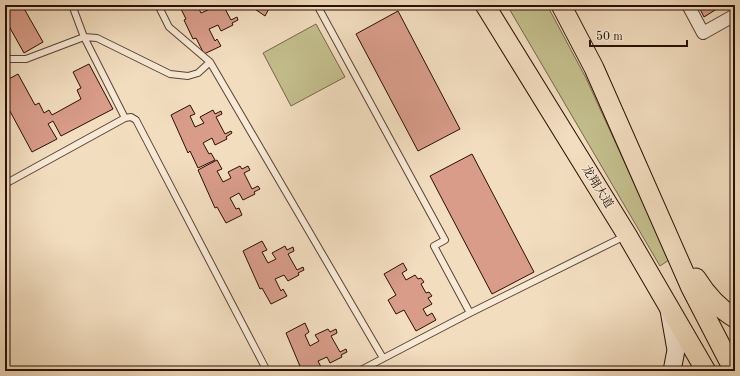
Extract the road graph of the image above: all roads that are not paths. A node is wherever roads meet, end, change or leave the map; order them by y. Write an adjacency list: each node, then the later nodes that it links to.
1 (72, 5): 8 (lane)
2 (158, 5): 10 (lane)
3 (317, 5): 16 (lane)
4 (485, 5): 14 (main road, 龙翔大道)
5 (561, 5): 13 (main road)
6 (688, 5): 7 (street)
7 (735, 15)
8 (84, 37): 9 (lane); 10 (lane); 11 (lane)
9 (5, 59)
10 (210, 62): 18 (lane)
11 (125, 118): 12 (lane); 19 (lane)
12 (5, 184)
13 (649, 192): 17 (main road); 23 (main road)
14 (627, 235): 15 (main road, 龙翔大道); 16 (lane)
15 (668, 306): 21 (main road); 22 (main road, 龙翔大道)
16 (470, 313): 18 (lane)
17 (735, 318)
18 (383, 358): 20 (lane)
19 (267, 371)
20 (360, 371)
21 (672, 371)
22 (706, 371)
23 (734, 371)

